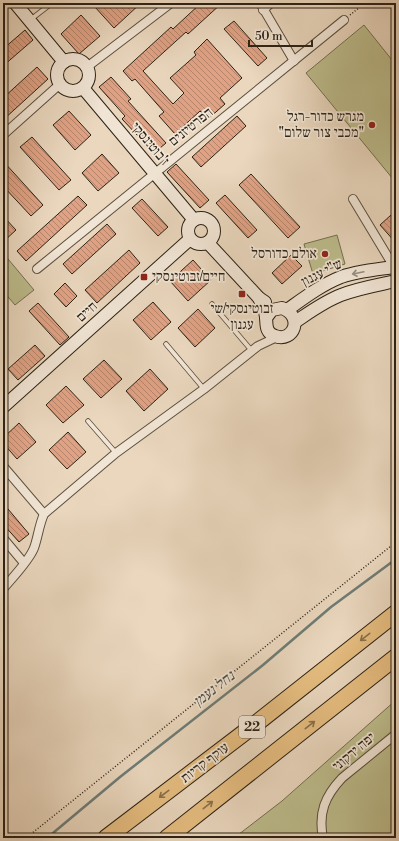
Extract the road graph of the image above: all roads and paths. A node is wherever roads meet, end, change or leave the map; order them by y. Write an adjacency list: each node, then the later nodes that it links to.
1 (14, 3): 8 (street)
2 (52, 3): 8 (lane)
3 (171, 3): 11 (street)
4 (271, 3): 6 (street)
5 (365, 3): 7 (path)
6 (262, 6): 9 (street)
7 (344, 20): 9 (street, הפרטיזנים)
8 (30, 21): 10 (street)
9 (294, 61): 15 (street, הפרטיזנים)
10 (64, 62): 11 (street); 12 (street)
11 (87, 67): 13 (street)
12 (60, 84): 13 (street); 14 (street)
13 (83, 88): 15 (street, ז'בוטינסקי)
14 (3, 135)
15 (154, 174): 17 (street, ז'בוטינסקי); 21 (street, הפרטיזנים)
16 (353, 199): 20 (street)
17 (194, 220): 18 (street); 19 (street)
18 (190, 239): 19 (street); 32 (street, חיים)
19 (208, 243): 23 (street)
20 (395, 267): 25 (street, ש"י עגנון, one-way to 25)
21 (37, 269)
22 (396, 281): 26 (street, ש"י עגנון)
23 (259, 298): 25 (street); 27 (street)
24 (212, 304): 30 (lane)
25 (282, 309): 26 (street); 27 (street)
26 (295, 322): 28 (street)
27 (266, 323): 28 (street); 30 (street)
28 (277, 337): 30 (street)
29 (166, 344): 31 (lane)
30 (255, 349): 31 (street)
31 (204, 389): 34 (street)
32 (3, 407)
33 (88, 421): 34 (lane)
34 (116, 453): 36 (street)
35 (3, 466): 36 (street)
36 (44, 514): 39 (street)
37 (3, 538): 39 (street)
38 (396, 542): 44 (path)
39 (24, 563): 40 (street)
40 (3, 589)
41 (396, 613): 45 (highway, עוקף קריות / 22, one-way to 45)
42 (396, 657): 46 (highway, 22, one-way to 42)
43 (396, 734): 47 (street, יפה ירקוני)
44 (26, 838)
45 (106, 838)
46 (166, 838)
47 (323, 838)

